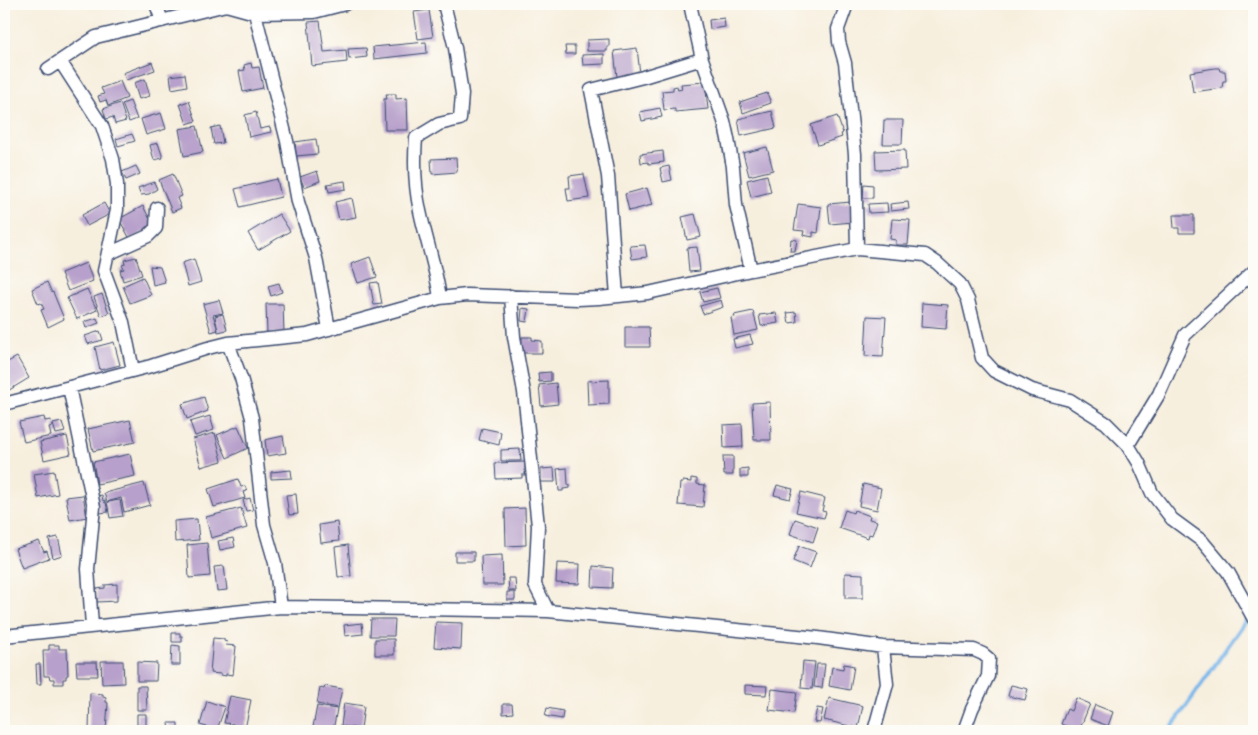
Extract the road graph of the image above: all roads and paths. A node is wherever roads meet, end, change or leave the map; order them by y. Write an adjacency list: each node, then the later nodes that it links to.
1 (156, 4): 7 (street)
2 (346, 4): 6 (street)
3 (444, 4): 18 (street)
4 (690, 4): 8 (street)
5 (847, 4): 12 (street)
6 (255, 13): 7 (street); 19 (street)
7 (162, 21): 9 (street)
8 (702, 59): 14 (street); 17 (street)
9 (60, 61): 10 (street); 13 (street)
10 (48, 69)
11 (157, 208): 13 (street)
12 (856, 249): 14 (street); 24 (street)
13 (108, 254): 21 (street)
14 (751, 270): 17 (street)
15 (1254, 271): 24 (street)
16 (510, 296): 17 (street); 18 (street); 26 (street)
17 (617, 296)
18 (440, 298): 19 (street)
19 (329, 328): 20 (street)
20 (228, 343): 21 (street); 25 (street)
21 (133, 370): 22 (street)
22 (69, 387): 23 (street); 28 (street)
23 (4, 404)
24 (1128, 445): 27 (street)
25 (281, 607): 26 (street); 28 (street)
26 (548, 611): 30 (street)
27 (1254, 619)
28 (92, 626): 29 (street)
29 (4, 636)
30 (883, 647): 31 (street); 32 (street)
31 (874, 731)
32 (964, 731)

